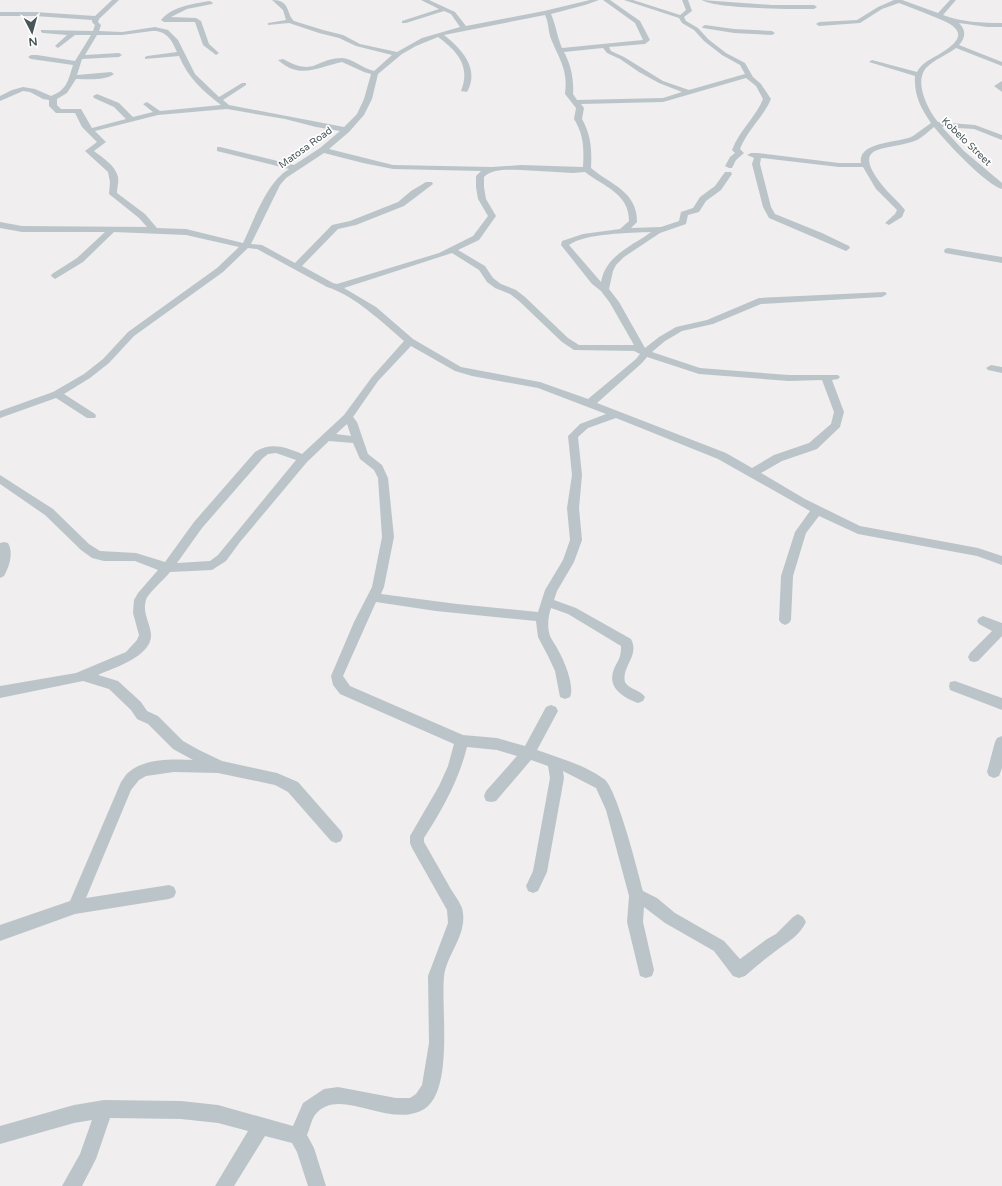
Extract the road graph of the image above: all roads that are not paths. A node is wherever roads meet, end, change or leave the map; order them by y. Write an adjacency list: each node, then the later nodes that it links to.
1 (116, 0): 19 (street)
2 (275, 0): 22 (street)
3 (424, 0): 14 (street)
4 (596, 0): 15 (street)
5 (606, 0): 39 (street)
6 (627, 0): 17 (street)
7 (685, 0): 17 (street)
8 (705, 0): 11 (street)
9 (898, 0): 18 (street); 26 (street)
10 (953, 0): 18 (street)
11 (742, 2): 13 (street)
12 (210, 3): 21 (street)
13 (814, 7)
14 (446, 9): 23 (street); 29 (street)
15 (547, 13): 29 (street); 40 (street)
16 (0, 14): 19 (street)
17 (681, 16): 31 (street)
18 (938, 16): 20 (street)
19 (98, 17): 33 (street)
20 (949, 19): 27 (street); 37 (street)
21 (165, 20): 30 (street); 41 (street)
22 (290, 21): 25 (street); 43 (street)
23 (404, 22)
24 (726, 22): 28 (street)
25 (270, 24)
26 (819, 24)
27 (1002, 25)
28 (705, 27): 31 (street); 35 (street)
29 (464, 28): 36 (street)
30 (156, 29): 33 (street); 42 (street)
31 (696, 29): 53 (street)
32 (43, 31): 34 (street)
33 (95, 32): 34 (street); 47 (street)
34 (73, 33): 38 (street)
35 (772, 33)
36 (439, 36): 43 (street); 59 (street)
37 (954, 45): 50 (street); 54 (street)
38 (58, 46)
39 (605, 46): 40 (street); 60 (street)
40 (560, 50): 65 (street)
41 (216, 53)
42 (181, 54): 46 (street); 64 (street)
43 (398, 54): 51 (street)
44 (119, 55): 47 (street)
45 (31, 57): 47 (street)
46 (147, 58)
47 (79, 60): 55 (street)
48 (281, 60): 51 (street)
49 (872, 62): 54 (street)
50 (1002, 64)
51 (375, 73): 72 (street, Matosa Road)
52 (112, 74): 55 (street)
53 (749, 75): 60 (street); 76 (street)
54 (919, 76): 70 (street, Kobelo Street)
55 (74, 77): 62 (street)
56 (1002, 83): 58 (street)
57 (244, 84): 64 (street)
58 (1002, 90)
59 (466, 91)
60 (688, 92): 65 (street)
61 (97, 96): 69 (street)
62 (53, 98): 63 (street); 71 (street)
63 (0, 99)
64 (219, 100): 67 (street)
65 (576, 102): 81 (street)
66 (147, 104): 68 (street)
67 (227, 107): 68 (street); 72 (street)
68 (158, 113): 69 (street)
69 (131, 120): 71 (street)
70 (934, 124): 73 (street); 78 (street); 82 (street, Kobelo Street)
71 (91, 130): 90 (street)
72 (346, 130): 75 (street, Matosa Road)
73 (1002, 138)
74 (220, 149): 79 (street)
75 (323, 150): 79 (street, Matosa Road); 80 (street)
76 (740, 153): 77 (street); 89 (street)
77 (758, 155): 78 (street); 93 (street)
78 (865, 165): 86 (street)
79 (296, 168): 92 (street, Matosa Road)
80 (489, 169): 81 (street); 94 (street)
81 (587, 169): 91 (street)
82 (993, 180): 83 (street); 85 (street, Kobelo Street)
83 (1002, 180)
84 (429, 184): 97 (street)
85 (1002, 186)
86 (889, 223)
87 (0, 225): 88 (street)
88 (112, 229): 90 (street); 98 (street)
89 (661, 229): 91 (street); 100 (street)
90 (155, 231): 92 (street)
91 (622, 231): 100 (street)
92 (247, 244): 97 (street); 106 (street, Matosa Road)
93 (846, 248)
94 (452, 250): 99 (street); 103 (street)
95 (948, 251): 96 (street)
96 (1002, 260)
97 (296, 267): 99 (street)
98 (55, 276)
99 (337, 287): 102 (street)
100 (604, 289): 103 (street)
101 (882, 294): 103 (street)
102 (410, 341): 107 (street); 111 (street)
103 (643, 350): 107 (street); 115 (street)
104 (991, 368): 105 (street)
105 (1002, 370)
106 (57, 394): 109 (street, Matosa Road); 110 (street)
107 (590, 403): 108 (street)
108 (616, 414): 115 (street); 123 (street)
109 (0, 415)
110 (91, 416)
111 (348, 417): 112 (street); 113 (street)
112 (328, 437): 113 (street); 114 (street)
113 (357, 440): 122 (street)
114 (303, 459): 120 (street); 120 (street)
115 (752, 473): 117 (street)
116 (0, 479): 120 (street)
117 (817, 510): 119 (street); 125 (street)
118 (4, 546): 121 (street)
119 (1002, 561)
120 (166, 568): 129 (street)
121 (0, 573)
122 (373, 597): 124 (street); 136 (street)
123 (547, 602): 124 (street); 133 (street)
124 (542, 617): 132 (street)
125 (785, 620)
126 (983, 621): 127 (street)
127 (1001, 628): 128 (street)
128 (974, 657)
129 (83, 676): 131 (street); 140 (street)
130 (955, 686): 134 (street)
131 (0, 692)
132 (566, 693)
133 (638, 697)
134 (1002, 704)
135 (551, 711): 138 (street)
136 (462, 740): 138 (street); 154 (street)
137 (1002, 742): 141 (street)
138 (528, 753): 139 (street); 142 (street)
139 (554, 762): 144 (street); 146 (street)
140 (220, 767): 143 (street); 147 (street)
141 (994, 772)
142 (491, 796)
143 (336, 836)
144 (533, 886)
145 (169, 892): 147 (street)
146 (637, 896): 148 (street); 150 (street)
147 (75, 908): 149 (street)
148 (798, 922)
149 (0, 933)
150 (646, 970)
151 (104, 1108): 152 (street); 153 (street); 155 (street)
152 (262, 1125): 154 (street); 156 (street)
153 (0, 1135)
154 (298, 1136): 157 (street)
155 (71, 1186)
156 (224, 1186)
157 (317, 1186)

